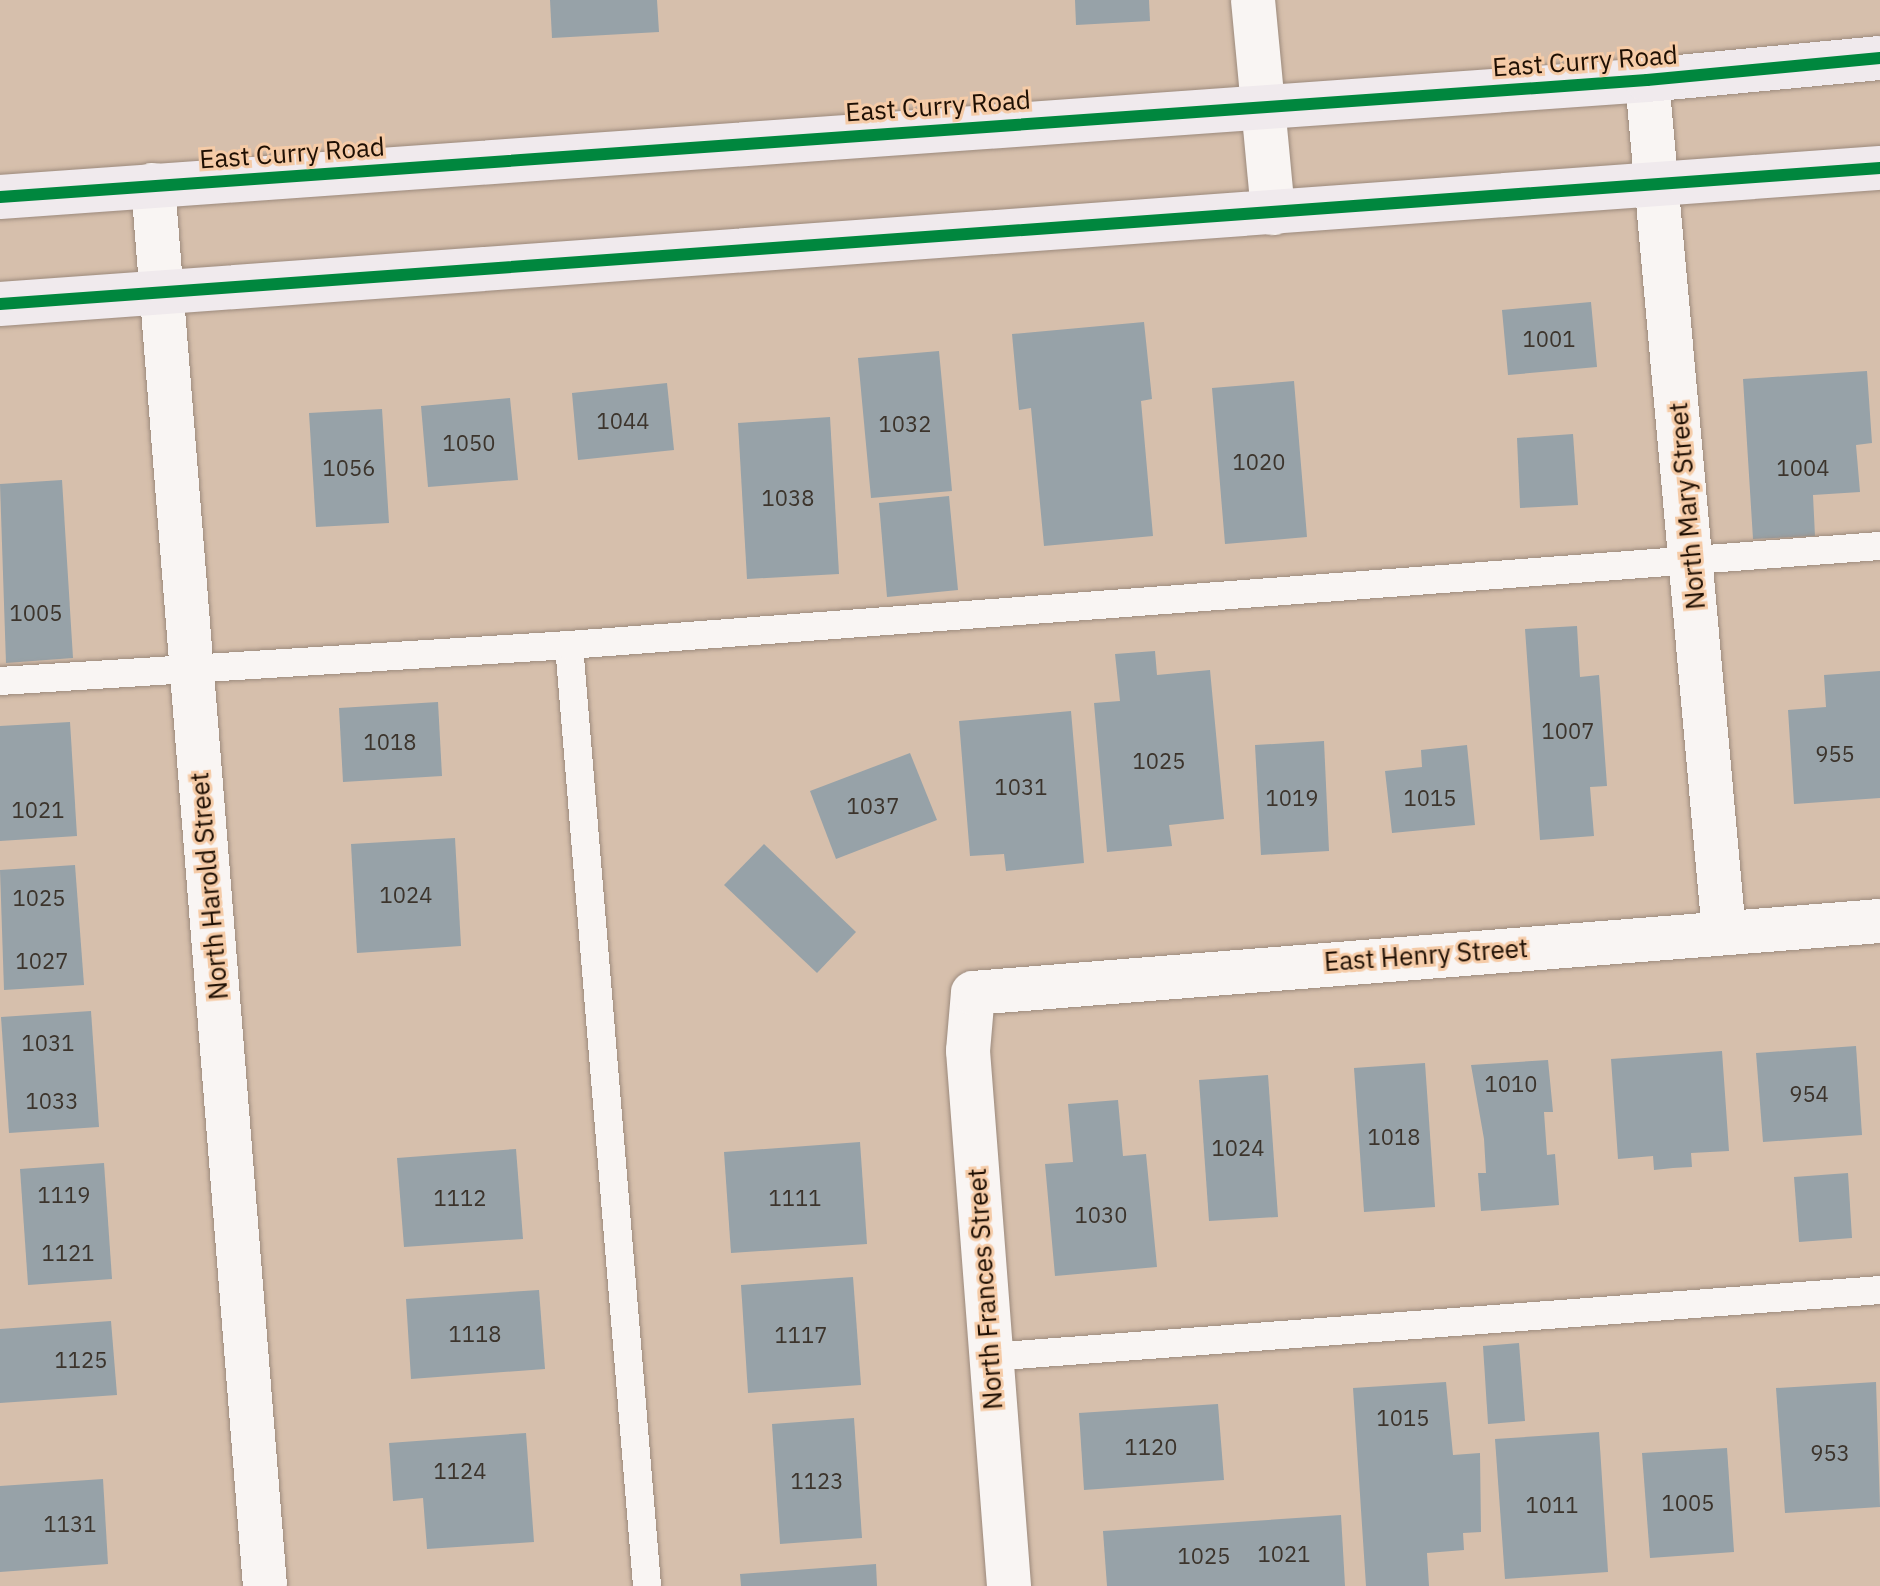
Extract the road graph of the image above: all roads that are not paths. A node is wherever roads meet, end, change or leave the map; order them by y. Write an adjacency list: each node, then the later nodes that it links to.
1 (1253, 0): 4 (street)
2 (1880, 58): 3 (main road, East Curry Road)
3 (1647, 80): 4 (main road, East Curry Road); 7 (street, North Mary Street)
4 (1262, 104): 6 (main road, East Curry Road); 9 (street)
5 (1880, 168): 7 (main road)
6 (153, 185): 8 (main road, East Curry Road); 10 (street, North Harold Street)
7 (1658, 185): 9 (main road); 13 (street, North Mary Street)
8 (0, 197)
9 (1273, 213): 10 (main road)
10 (161, 292): 11 (main road); 15 (street, North Harold Street)
11 (0, 304)
12 (1880, 546): 13 (lane)
13 (1692, 559): 14 (lane); 18 (street, North Mary Street)
14 (569, 645): 15 (lane); 23 (lane)
15 (192, 666): 16 (lane); 22 (street, North Harold Street)
16 (0, 681)
17 (1880, 921): 18 (street, East Henry Street)
18 (1724, 932): 19 (street, East Henry Street)
19 (973, 993): 21 (street, North Frances Street)
20 (1880, 1290): 21 (lane)
21 (989, 1357): 24 (street, North Frances Street)
22 (265, 1586)
23 (647, 1586)
24 (1009, 1586)

